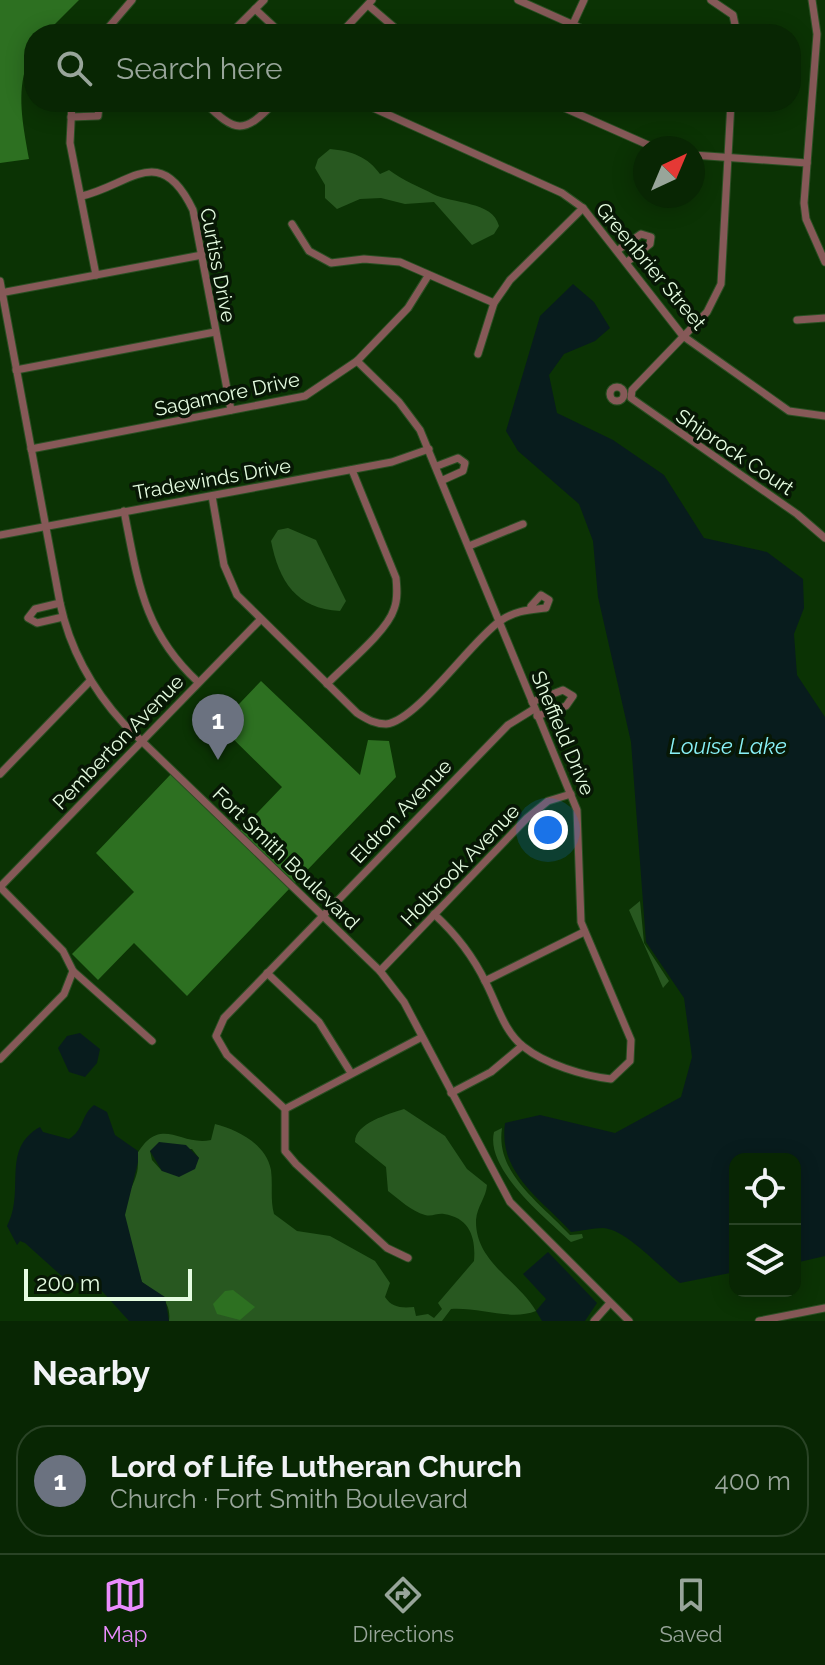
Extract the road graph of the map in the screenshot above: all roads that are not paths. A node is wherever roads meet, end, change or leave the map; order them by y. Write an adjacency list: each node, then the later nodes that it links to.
1 (132, 0): 9 (street)
2 (264, 0): 8 (street)
3 (518, 0): 14 (street)
4 (584, 0): 14 (street)
5 (711, 0): 15 (street)
6 (812, 0): 27 (street)
7 (370, 2): 12 (street); 13 (street)
8 (255, 9): 10 (street); 11 (street)
9 (112, 24)
10 (240, 24)
11 (271, 24)
12 (349, 24)
13 (392, 24)
14 (573, 24)
15 (735, 24)
16 (71, 112): 23 (street)
17 (98, 112): 23 (street)
18 (214, 112): 19 (street)
19 (266, 112)
20 (382, 112): 29 (street, Greenbrier Street)
21 (574, 112): 24 (street)
22 (730, 112): 26 (street)
23 (71, 117): 28 (street)
24 (633, 138)
25 (705, 156): 26 (street)
26 (728, 157): 27 (street); 43 (street)
27 (807, 163): 34 (street)
28 (82, 196): 32 (street, Curtiss Drive); 35 (street)
29 (583, 208): 31 (street, Greenbrier Street); 39 (street)
30 (292, 224): 36 (street)
31 (618, 250): 33 (street, Greenbrier Street); 33 (street)
32 (202, 255): 35 (street); 42 (street, Curtiss Drive)
33 (627, 262): 43 (street, Greenbrier Street)
34 (825, 262)
35 (96, 275): 38 (street)
36 (428, 276): 39 (street); 45 (street, Sagamore Drive)
37 (0, 281): 38 (street, Fort Smith Boulevard)
38 (1, 293): 46 (street, Fort Smith Boulevard)
39 (494, 303): 44 (street)
40 (825, 318): 41 (street)
41 (797, 320)
42 (215, 332): 46 (street); 47 (street, Curtiss Drive)
43 (683, 336): 48 (street, Greenbrier Street); 59 (street, Shiprock Court)
44 (478, 354)
45 (357, 361): 47 (street, Sagamore Drive); 50 (street, Sheffield Drive)
46 (16, 370): 49 (street, Fort Smith Boulevard)
47 (231, 410): 49 (street, Sagamore Drive)
48 (825, 416)
49 (31, 449): 57 (street, Fort Smith Boulevard)
50 (429, 449): 51 (street, Sheffield Drive); 52 (street, Tradewinds Drive)
51 (437, 466): 53 (street, Sheffield Drive); 53 (street)
52 (352, 470): 54 (street, Tradewinds Drive); 68 (street)
53 (443, 480): 60 (street, Sheffield Drive)
54 (212, 496): 55 (street, Tradewinds Drive); 64 (street)
55 (124, 511): 57 (street, Tradewinds Drive); 67 (street)
56 (523, 524): 60 (street)
57 (45, 526): 58 (street, Tradewinds Drive); 61 (street, Fort Smith Boulevard)
58 (0, 535)
59 (825, 538)
60 (469, 546): 65 (street, Sheffield Drive)
61 (60, 603): 63 (street, Fort Smith Boulevard); 63 (street)
62 (531, 606): 65 (street)
63 (63, 617): 66 (street, Fort Smith Boulevard)
64 (260, 620): 67 (street, Pemberton Avenue); 68 (street)
65 (500, 621): 68 (street); 69 (street, Sheffield Drive)
66 (90, 681): 70 (street, Fort Smith Boulevard); 71 (street)
67 (198, 682): 70 (street, Pemberton Avenue)
68 (327, 684)
69 (534, 709): 69 (street); 72 (street, Sheffield Drive); 74 (street, Eldron Avenue)
70 (142, 742): 73 (street, Pemberton Avenue); 74 (street, Fort Smith Boulevard)
71 (0, 774)
72 (571, 794): 75 (street, Holbrook Avenue); 76 (street, Sheffield Drive)
73 (0, 887): 77 (street)
74 (323, 914): 78 (street, Fort Smith Boulevard); 79 (street, Eldron Avenue)
75 (434, 914): 78 (street, Holbrook Avenue); 80 (street, Sheffield Drive)
76 (584, 932): 80 (street); 83 (street, Sheffield Drive)
77 (73, 971): 82 (street); 84 (street)
78 (380, 971): 81 (street, Fort Smith Boulevard)
79 (267, 973): 85 (street); 87 (street, Eldron Avenue)
80 (485, 981): 83 (street, Sheffield Drive)
81 (422, 1037): 85 (street); 86 (street, Fort Smith Boulevard)
82 (152, 1041)
83 (522, 1046): 86 (street)
84 (0, 1059)
85 (351, 1073): 87 (street)
86 (451, 1093): 89 (street, Fort Smith Boulevard)
87 (285, 1109): 88 (street)
88 (408, 1258)
89 (610, 1303): 91 (street); 92 (street, Fort Smith Boulevard)
90 (825, 1308): 93 (street)
91 (594, 1321)
92 (629, 1321)
93 (762, 1321)

